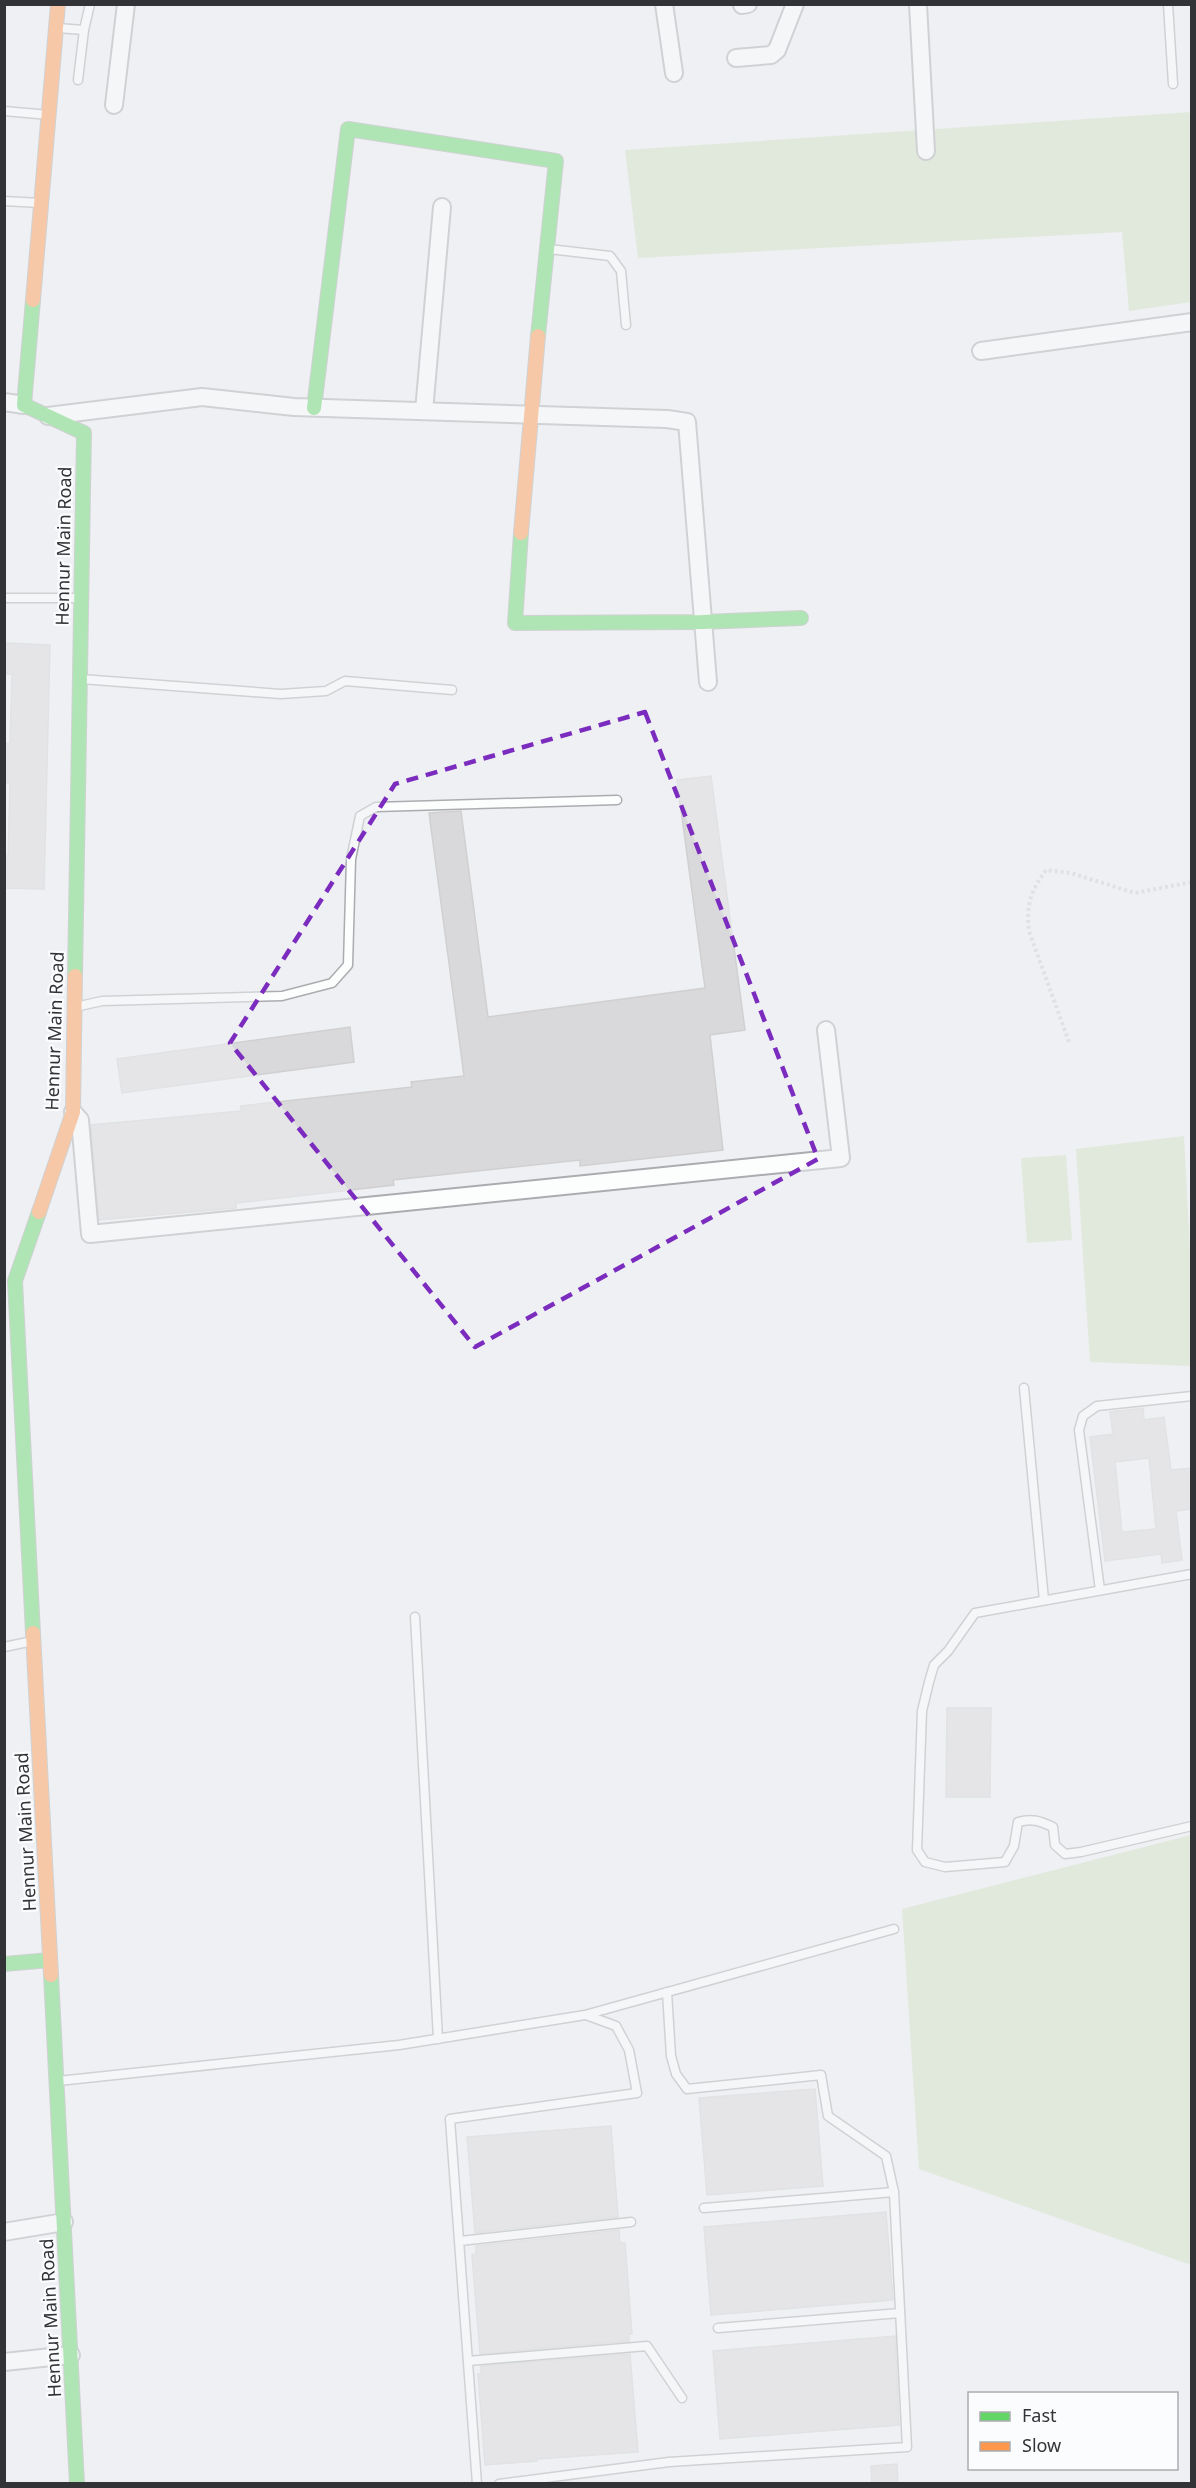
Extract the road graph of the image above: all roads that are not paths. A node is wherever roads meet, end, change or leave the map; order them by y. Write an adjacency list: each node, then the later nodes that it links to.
1 (58, 4): 8 (main road)
2 (90, 4): 9 (lane)
3 (126, 4): 14 (street)
4 (664, 4): 11 (street)
5 (795, 4): 10 (street)
6 (918, 4): 17 (street)
7 (1168, 4): 13 (lane)
8 (56, 28): 9 (lane); 16 (main road)
9 (84, 30): 12 (lane)
10 (736, 58)
11 (674, 73)
12 (78, 80)
13 (1173, 84)
14 (114, 105)
15 (4, 111): 16 (lane)
16 (49, 115): 19 (main road)
17 (926, 151)
18 (4, 201): 19 (lane)
19 (42, 203): 26 (main road)
20 (442, 207): 28 (street)
21 (547, 249): 23 (lane); 27 (main road); 29 (main road)
22 (1191, 322): 24 (street)
23 (626, 325)
24 (981, 351)
25 (4, 402): 26 (street)
26 (24, 405): 30 (main road, Hennur Main Road)
27 (314, 408): 28 (street); 30 (street)
28 (424, 411): 29 (street)
29 (531, 415): 34 (street); 34 (main road)
30 (47, 416): 32 (main road, Hennur Main Road)
31 (4, 598): 32 (lane)
32 (81, 598): 35 (main road, Hennur Main Road)
33 (801, 618): 34 (main road)
34 (703, 622): 36 (street)
35 (80, 679): 37 (lane); 39 (main road, Hennur Main Road)
36 (708, 682)
37 (452, 690)
38 (617, 800): 39 (lane)
39 (75, 1007): 41 (main road, Hennur Main Road)
40 (826, 1030): 41 (street)
41 (73, 1112): 48 (main road, Hennur Main Road)
42 (1024, 1388): 46 (lane)
43 (1191, 1396): 45 (lane)
44 (1191, 1574): 45 (lane)
45 (1100, 1590): 46 (lane)
46 (1044, 1600): 50 (lane)
47 (415, 1617): 56 (lane)
48 (34, 1641): 49 (lane); 52 (main road, Hennur Main Road)
49 (4, 1647)
50 (1191, 1826)
51 (894, 1929): 54 (lane)
52 (51, 1960): 53 (main road); 57 (main road, Hennur Main Road)
53 (4, 1964)
54 (667, 1992): 55 (lane); 58 (lane)
55 (585, 2015): 56 (lane); 63 (lane)
56 (438, 2039): 57 (lane)
57 (57, 2081): 60 (main road, Hennur Main Road)
58 (894, 2192): 59 (lane); 64 (lane)
59 (704, 2208)
60 (64, 2222): 62 (street); 66 (main road, Hennur Main Road)
61 (632, 2222): 63 (lane)
62 (4, 2232)
63 (460, 2241): 67 (lane)
64 (900, 2313): 65 (lane); 72 (lane)
65 (718, 2328)
66 (70, 2355): 68 (street); 70 (main road, Hennur Main Road)
67 (468, 2361): 69 (lane); 71 (lane)
68 (4, 2362)
69 (682, 2398)
70 (77, 2484)
71 (477, 2484)
72 (499, 2484)

